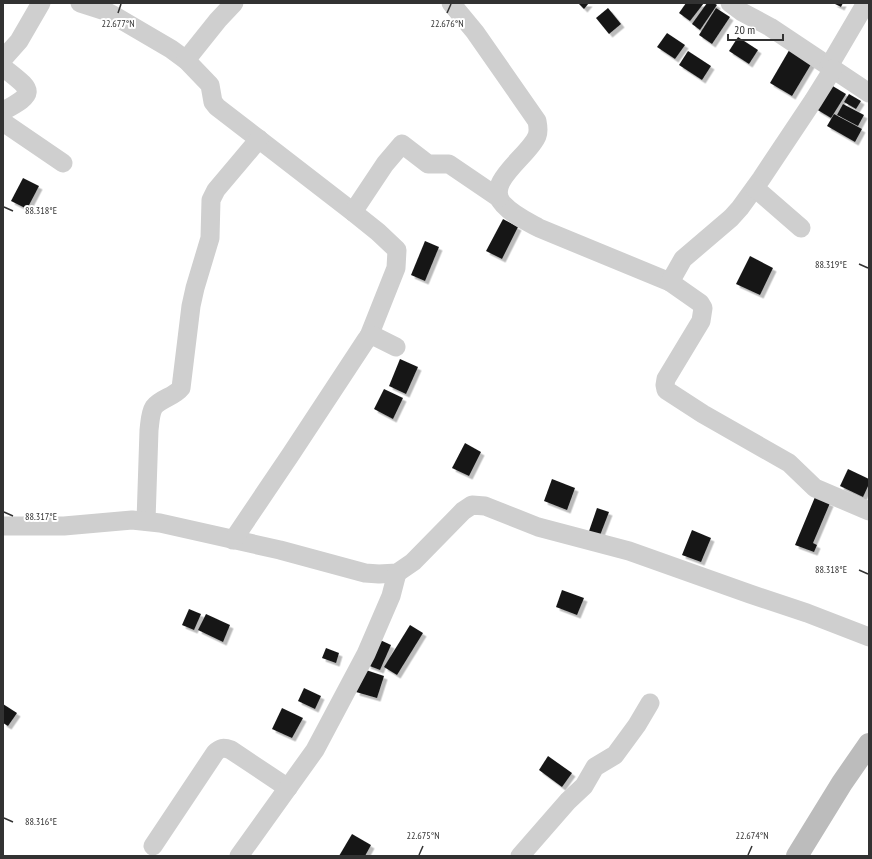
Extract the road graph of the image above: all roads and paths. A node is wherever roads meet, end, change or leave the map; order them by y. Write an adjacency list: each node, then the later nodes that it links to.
1 (41, 3): 7 (street)
2 (80, 3): 8 (street)
3 (234, 3): 8 (street)
4 (451, 3): 17 (street)
5 (730, 3): 10 (street)
6 (866, 3): 10 (street)
7 (3, 59)
8 (186, 60): 14 (street)
9 (3, 65): 12 (street)
10 (831, 68): 11 (street); 16 (street)
11 (869, 93)
12 (3, 112)
13 (3, 122): 15 (street)
14 (259, 139): 18 (street); 24 (street)
15 (63, 163)
16 (755, 188): 19 (street); 20 (street)
17 (499, 198): 18 (street); 20 (street)
18 (353, 212): 21 (street)
19 (801, 228)
20 (670, 282): 23 (street)
21 (370, 336): 22 (street); 26 (street)
22 (396, 347)
23 (869, 511)
24 (146, 521): 25 (street); 26 (street)
25 (3, 526)
26 (233, 540): 27 (street)
27 (398, 572): 28 (street); 31 (street)
28 (869, 637)
29 (650, 703): 34 (street)
30 (869, 744): 35 (main road)
31 (288, 788): 32 (street); 33 (street)
32 (153, 846)
33 (239, 856)
34 (520, 856)
35 (797, 856)

